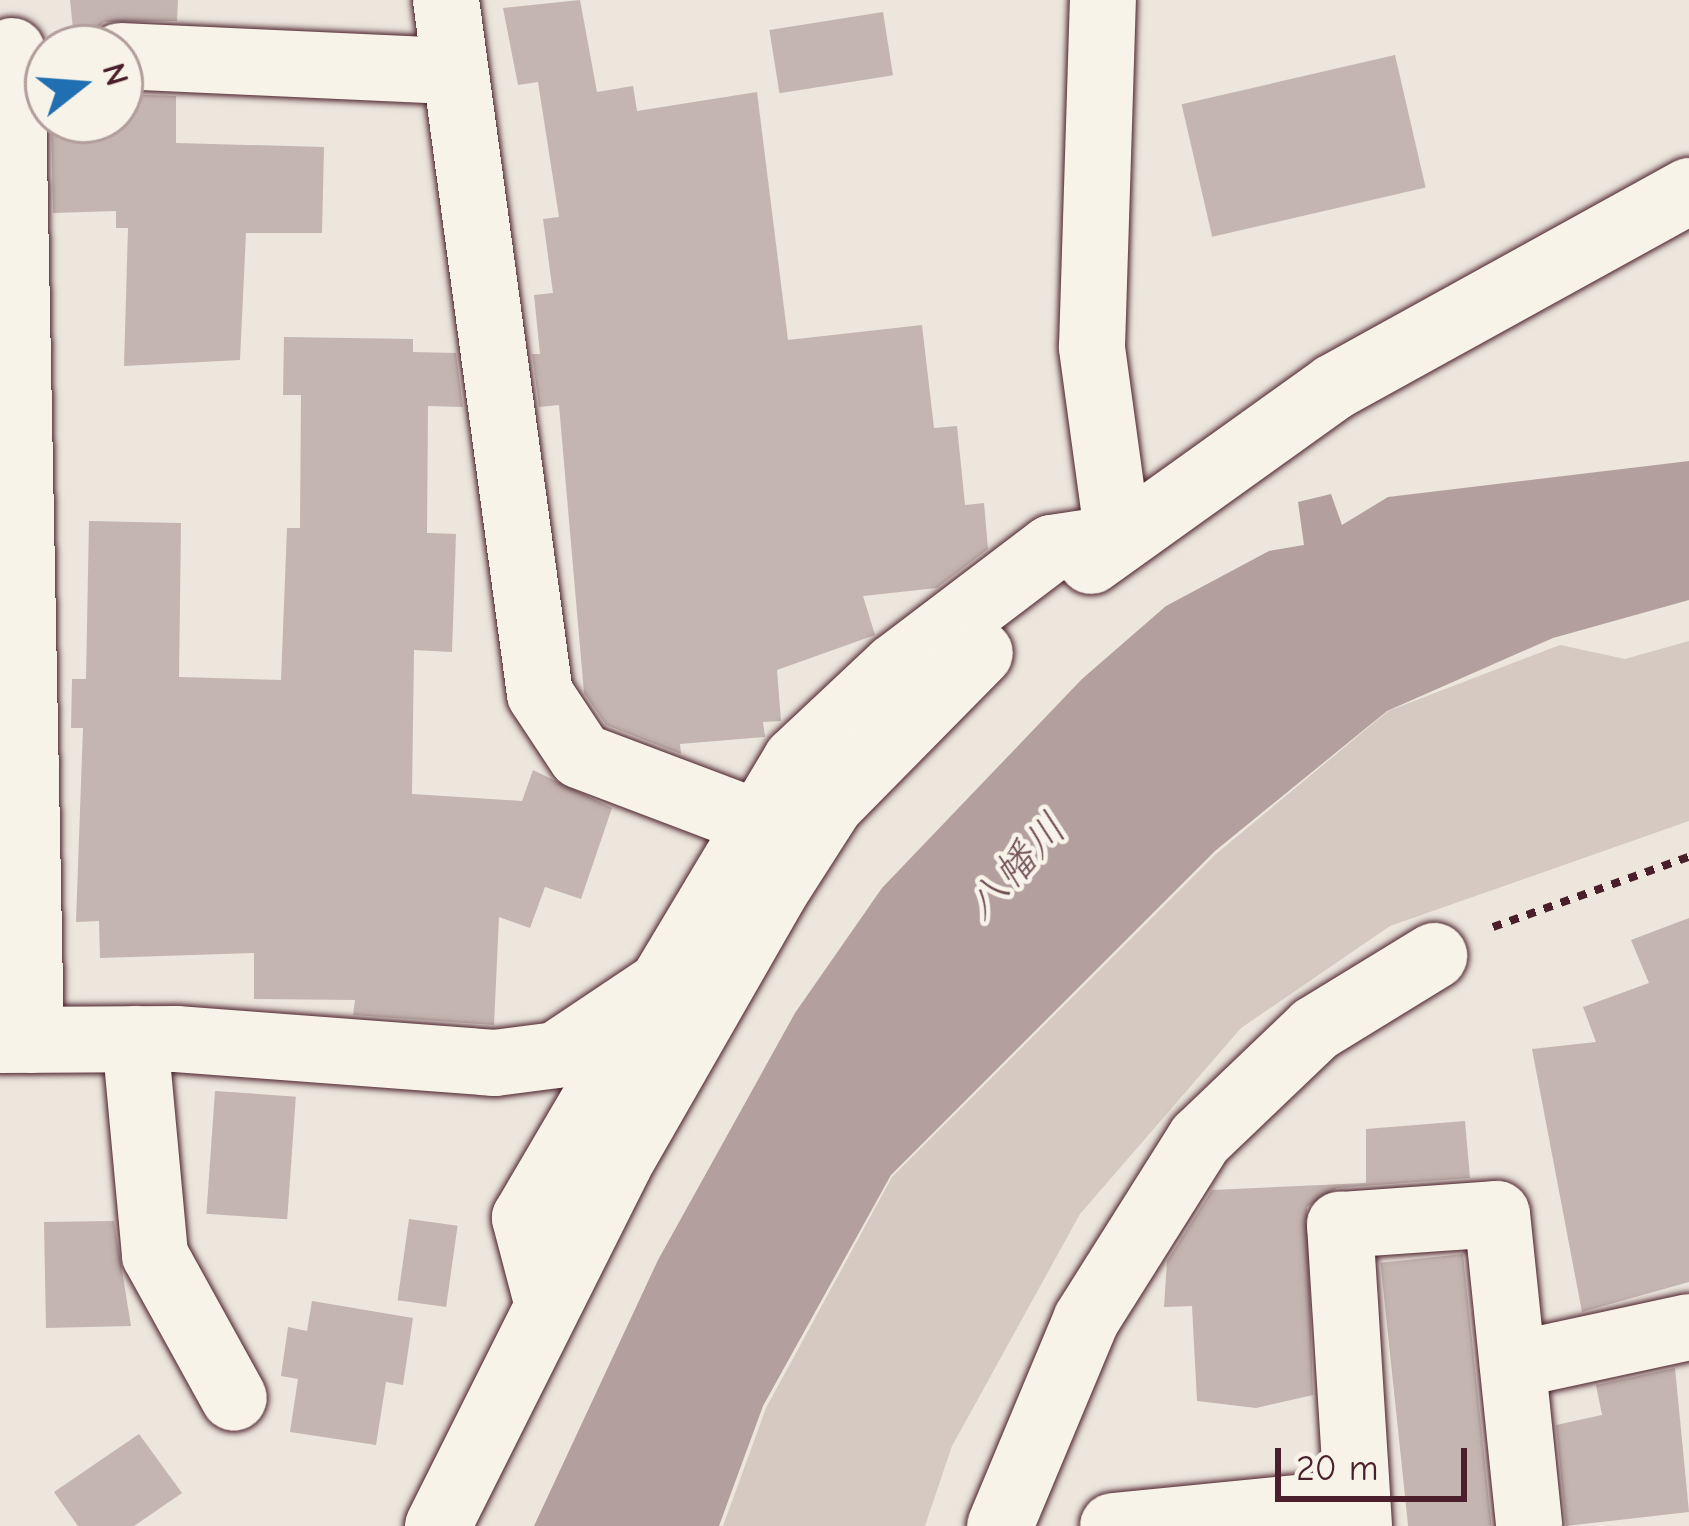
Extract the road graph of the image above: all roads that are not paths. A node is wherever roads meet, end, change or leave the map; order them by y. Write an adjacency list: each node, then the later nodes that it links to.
1 (446, 0): 5 (street)
2 (1103, 0): 7 (street)
3 (20, 52): 11 (street)
4 (144, 57): 5 (street)
5 (455, 71): 8 (street)
6 (1689, 191): 7 (street)
7 (1118, 538): 8 (street); 13 (street)
8 (753, 821): 10 (street)
9 (1434, 956): 19 (street)
10 (662, 984): 12 (street); 13 (street)
11 (15, 1040): 12 (street)
12 (135, 1040): 16 (street)
13 (547, 1302): 18 (street)
14 (1689, 1327): 15 (street)
15 (1514, 1365): 17 (street); 21 (street)
16 (233, 1398)
17 (1358, 1514): 20 (street)
18 (438, 1526)
19 (1000, 1526)
20 (1113, 1526)
21 (1529, 1526)

